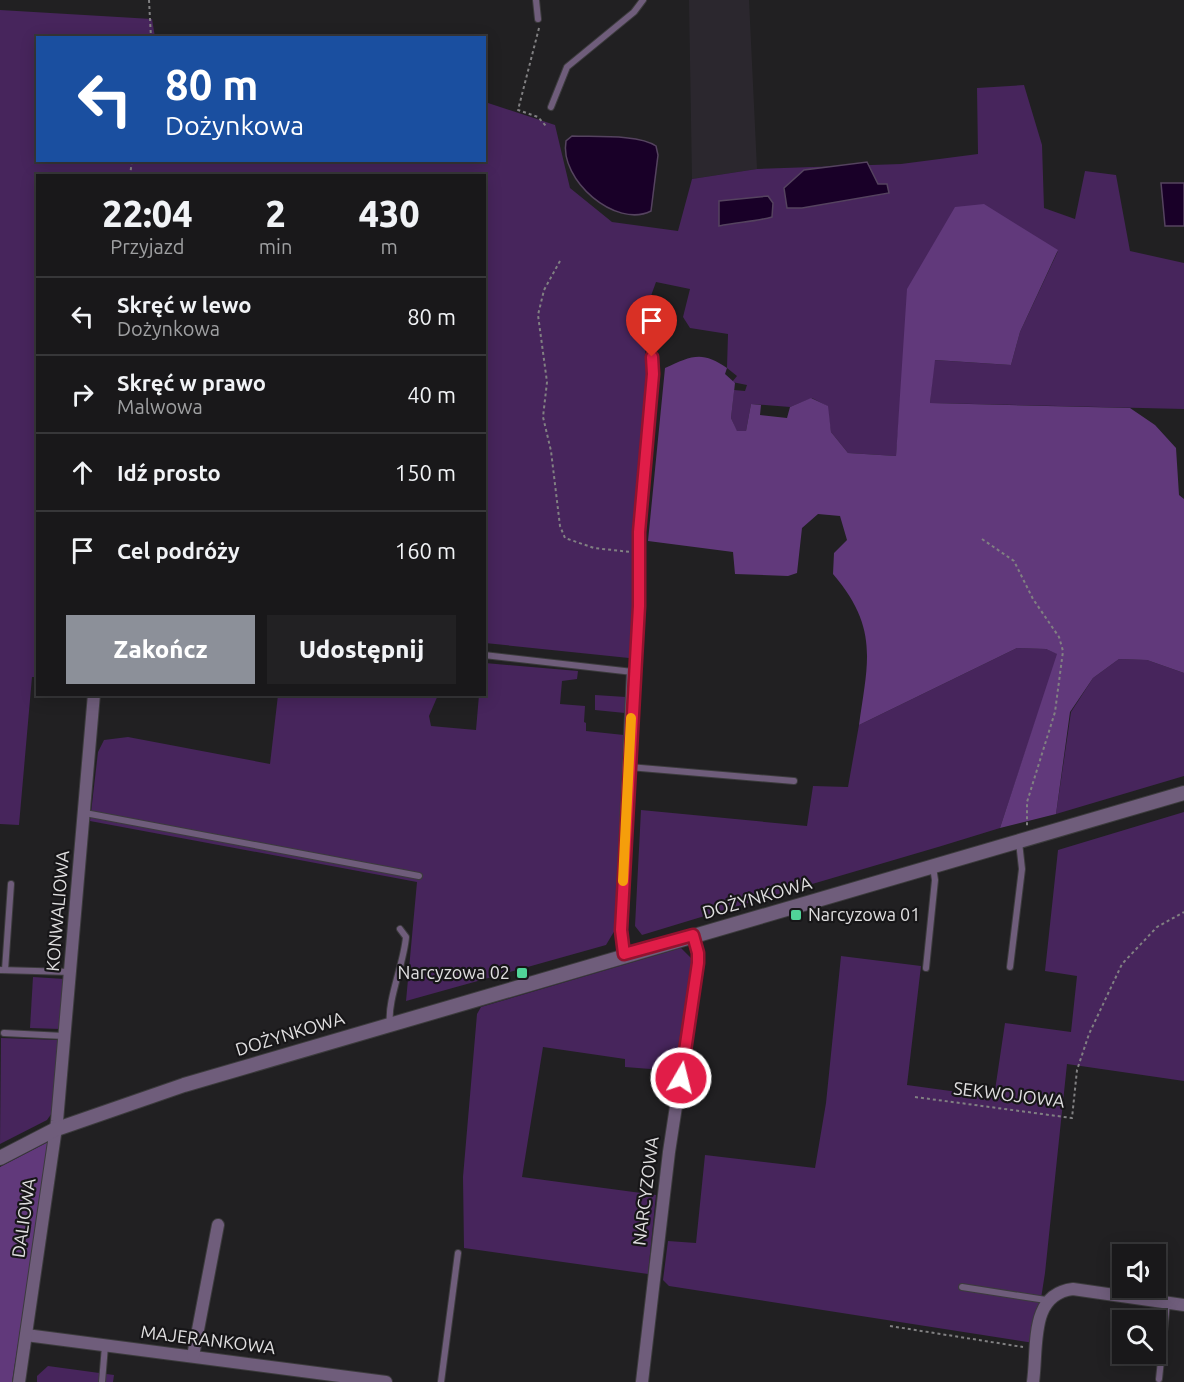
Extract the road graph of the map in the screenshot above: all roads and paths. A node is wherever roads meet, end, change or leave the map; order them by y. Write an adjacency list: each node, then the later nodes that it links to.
1 (149, 0): 6 (path)
2 (536, 0): 4 (lane)
3 (643, 0): 7 (lane)
4 (538, 19)
5 (539, 34): 8 (path)
6 (151, 36)
7 (551, 107)
8 (546, 126)
9 (560, 261): 12 (path)
10 (652, 357): 12 (lane)
11 (982, 539): 20 (path)
12 (639, 553): 14 (lane)
13 (486, 656): 14 (lane)
14 (633, 672): 16 (street)
15 (94, 696): 19 (street, KONWALIOWA)
16 (629, 767): 17 (lane); 27 (street)
17 (794, 781)
18 (1184, 793): 20 (street, DOŻYNKOWA)
19 (85, 813): 22 (lane); 31 (street, KONWALIOWA)
20 (1024, 840): 21 (street, DOŻYNKOWA); 28 (lane)
21 (933, 866): 26 (street, DOŻYNKOWA); 29 (lane)
22 (419, 876)
23 (11, 884): 30 (lane)
24 (1184, 912): 35 (path, SEKWOJOWA)
25 (400, 929): 32 (lane)
26 (693, 935): 27 (street, DOŻYNKOWA); 54 (street, NARCYZOWA)
27 (624, 954): 32 (street, DOŻYNKOWA)
28 (1011, 967)
29 (926, 968)
30 (2, 970): 31 (lane)
31 (71, 972): 34 (street, KONWALIOWA)
32 (390, 1023): 36 (street, DOŻYNKOWA)
33 (4, 1033): 34 (lane)
34 (64, 1036): 36 (street, KONWALIOWA)
35 (915, 1097)
36 (54, 1130): 37 (street, DOŻYNKOWA); 45 (street, DALIOWA)
37 (0, 1158)
38 (218, 1225): 48 (street)
39 (458, 1253): 53 (lane)
40 (962, 1287): 41 (lane)
41 (1046, 1300): 42 (street); 47 (street)
42 (1167, 1302): 43 (street); 49 (lane)
43 (1184, 1305)
44 (890, 1326): 47 (path)
45 (26, 1335): 46 (street, MAJERANKOWA); 50 (street, DALIOWA)
46 (105, 1346): 48 (street, MAJERANKOWA); 51 (lane)
47 (1038, 1349): 55 (street)
48 (193, 1356): 52 (street, MAJERANKOWA)
49 (1159, 1379)
50 (19, 1382)
51 (102, 1382)
52 (386, 1382)
53 (441, 1382)
54 (642, 1382)
55 (1034, 1382)

